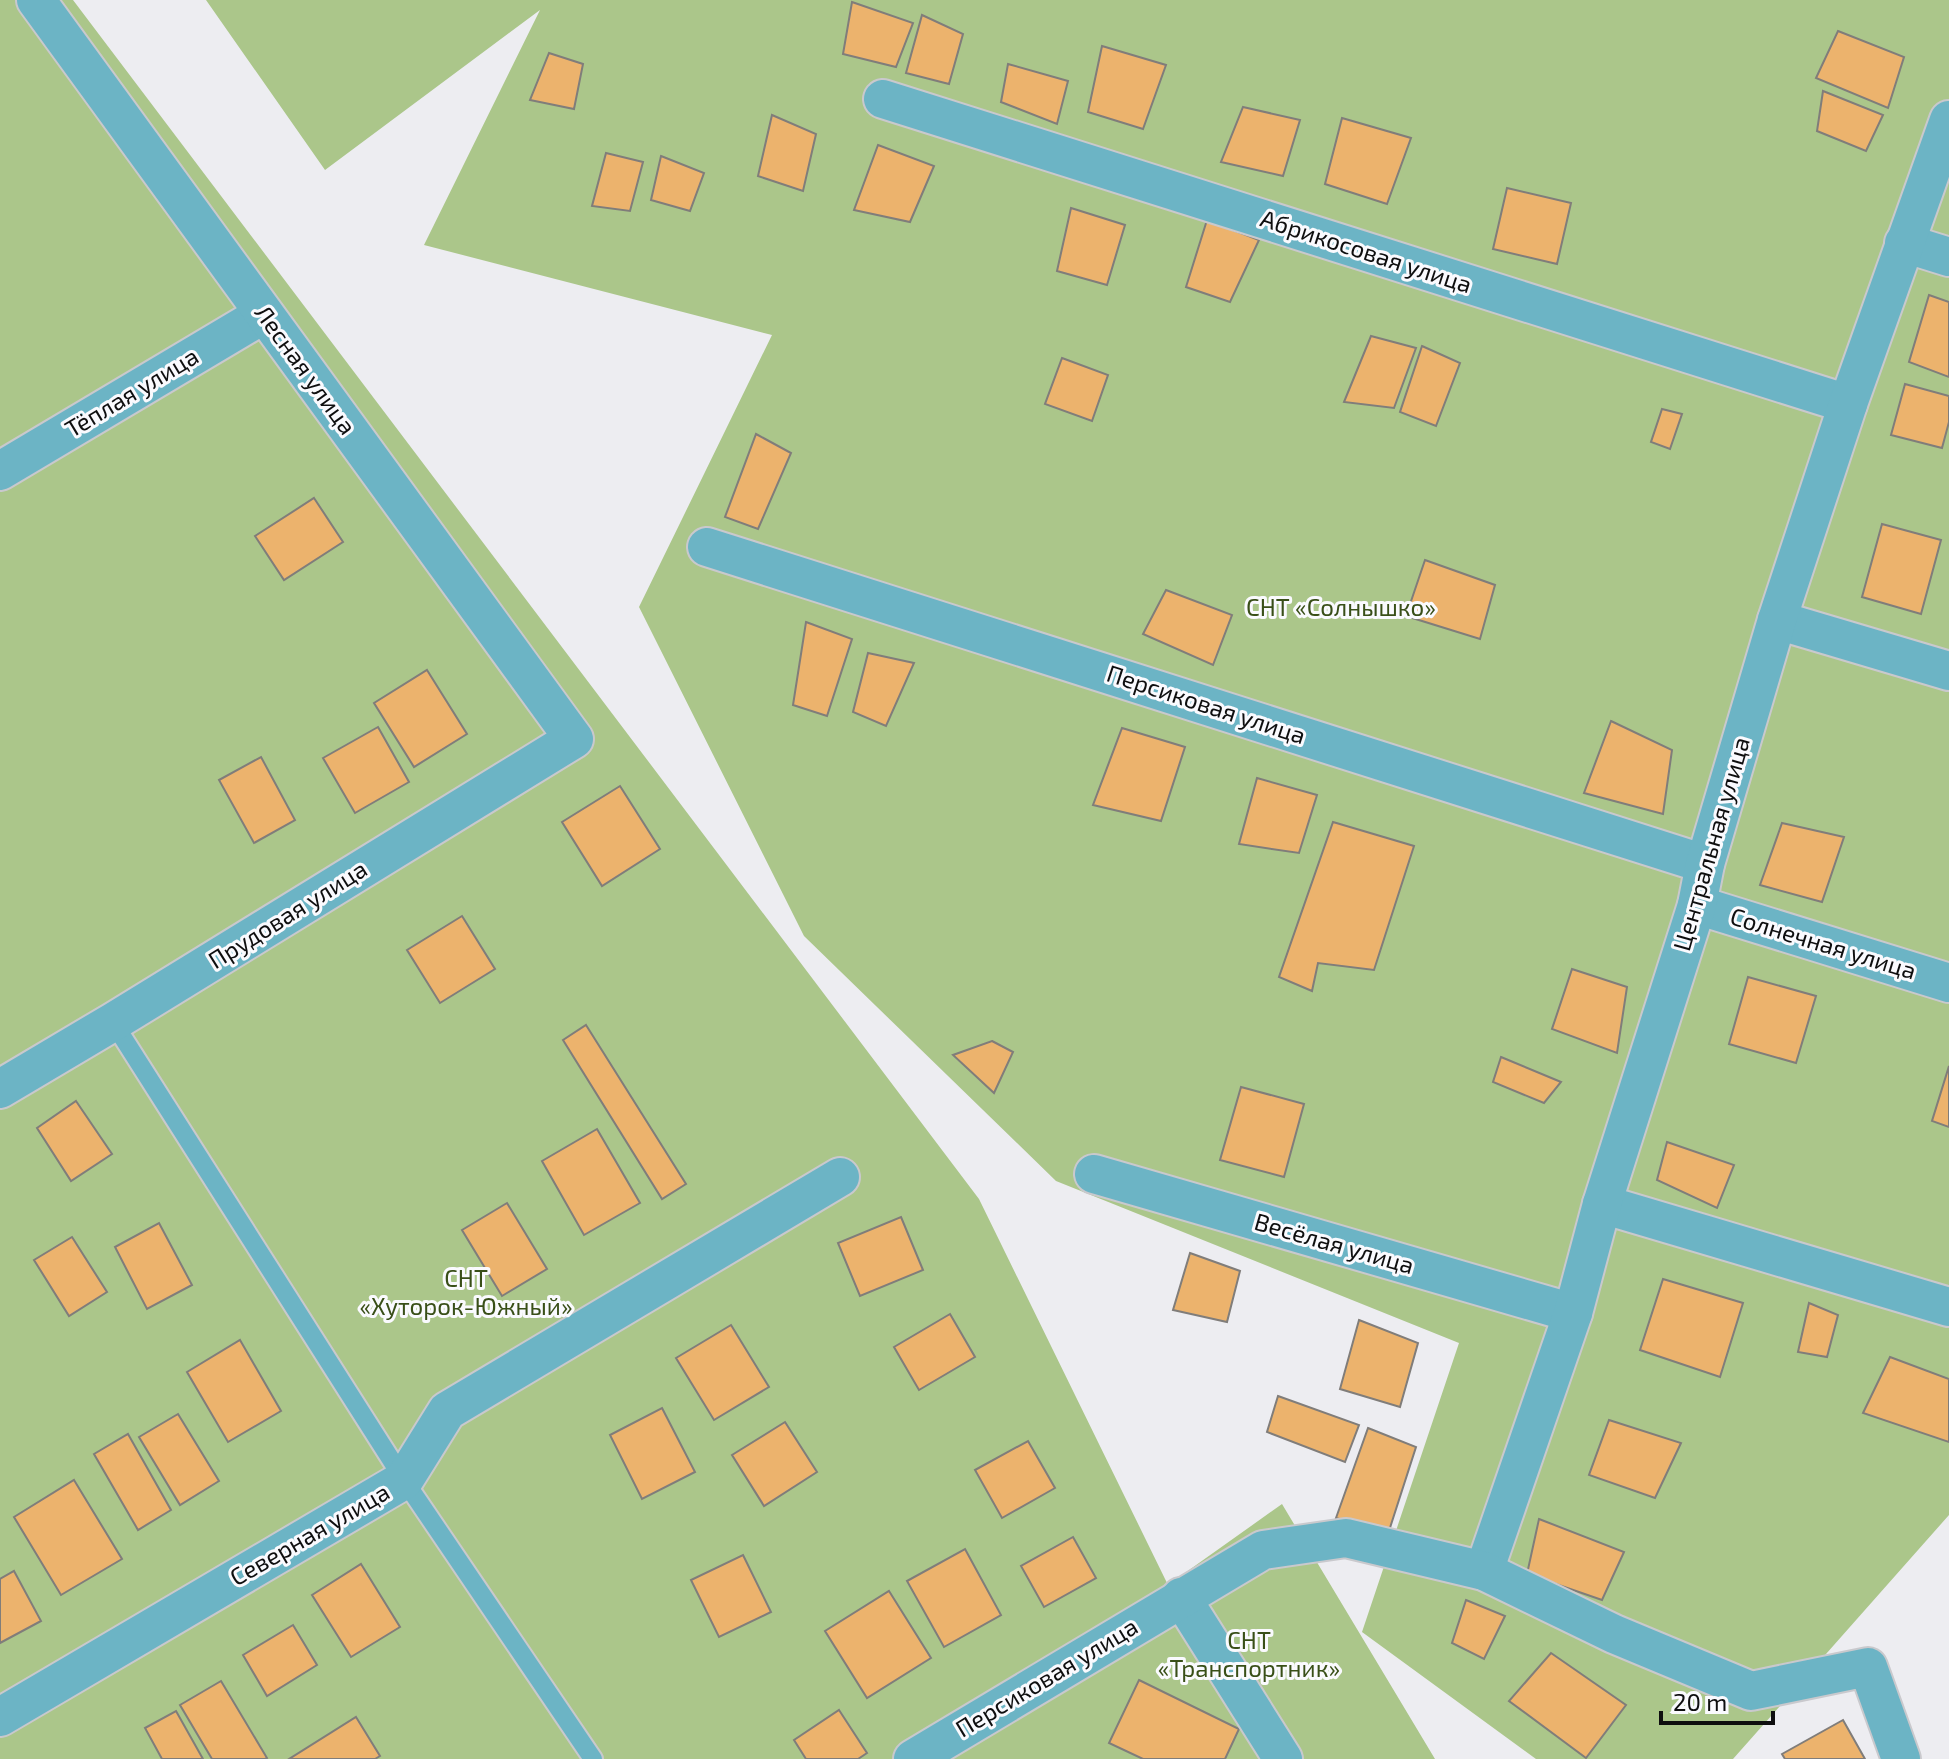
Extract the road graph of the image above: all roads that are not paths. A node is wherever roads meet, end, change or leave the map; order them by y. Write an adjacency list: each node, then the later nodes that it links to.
1 (36, 0): 6 (street, Лесная улица)
2 (883, 99): 7 (street, Абрикосовая улица)
3 (1949, 120): 4 (street, Центральная улица)
4 (1904, 243): 5 (street); 7 (street, Центральная улица)
5 (1949, 257)
6 (264, 314): 8 (street, Тёплая улица); 12 (street, Лесная улица)
7 (1848, 404): 10 (street, Центральная улица)
8 (0, 471)
9 (707, 547): 13 (street, Персиковая улица)
10 (1777, 620): 11 (street); 13 (street, Центральная улица)
11 (1949, 671)
12 (574, 739): 16 (street, Прудовая улица)
13 (1705, 864): 14 (street, Центральная улица)
14 (1697, 905): 15 (street, Солнечная улица); 20 (street, Центральная улица)
15 (1949, 983)
16 (113, 1022): 17 (street, Прудовая улица); 23 (lane)
17 (0, 1089)
18 (1094, 1174): 22 (street, Весёлая улица)
19 (840, 1177): 23 (street, Северная улица)
20 (1602, 1204): 21 (street); 22 (street, Центральная улица)
21 (1949, 1307)
22 (1573, 1313): 24 (street, Центральная улица)
23 (404, 1480): 26 (street, Северная улица); 27 (lane)
24 (1484, 1571): 25 (street, Персиковая улица); 30 (street, Персиковая улица)
25 (1181, 1597): 28 (street, Персиковая улица); 29 (street)
26 (0, 1717)
27 (593, 1759)
28 (913, 1759)
29 (1283, 1759)
30 (1901, 1759)

